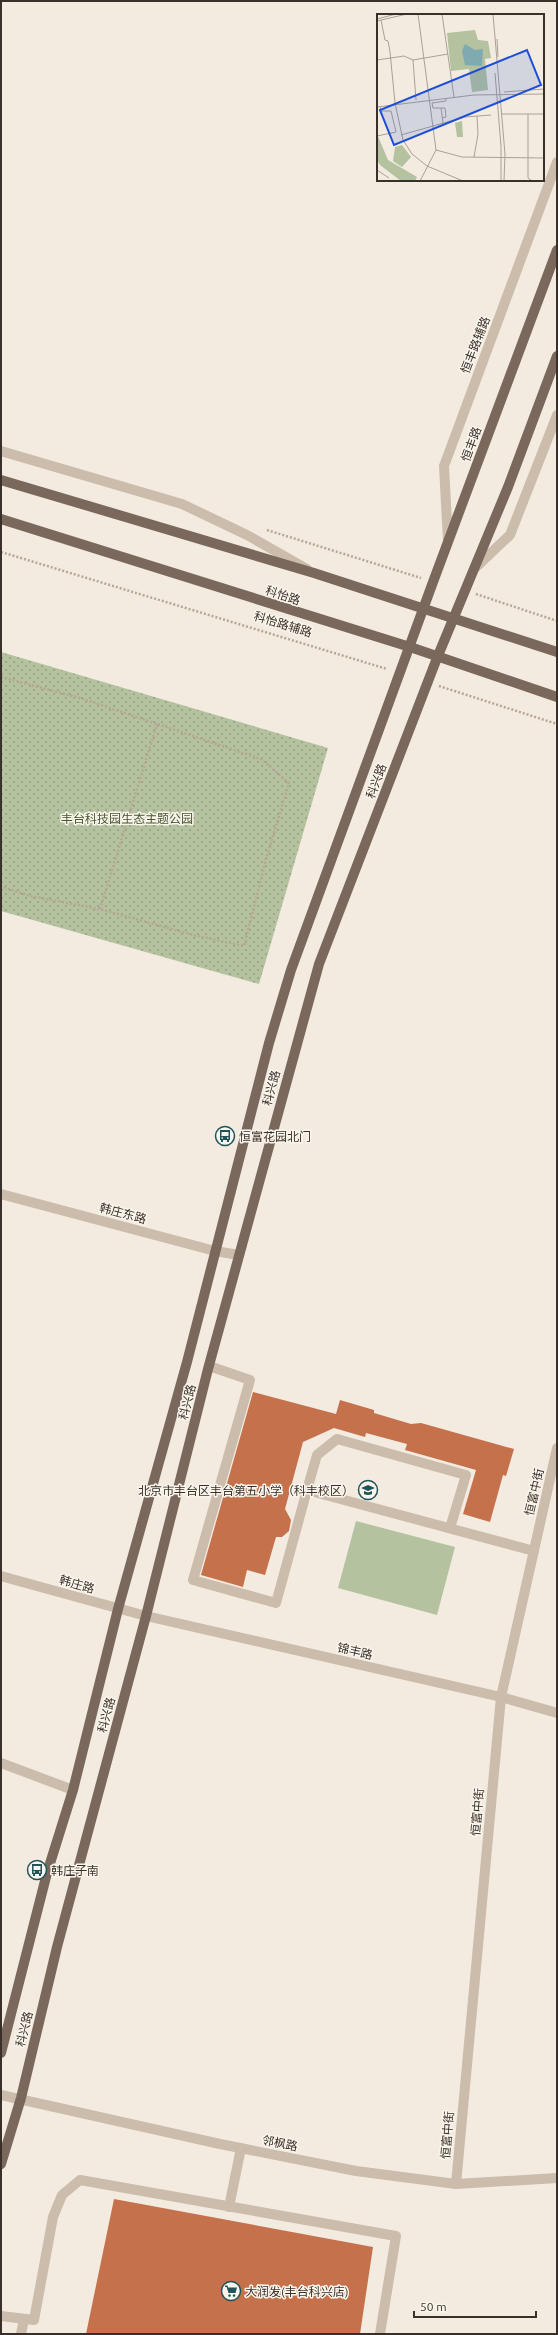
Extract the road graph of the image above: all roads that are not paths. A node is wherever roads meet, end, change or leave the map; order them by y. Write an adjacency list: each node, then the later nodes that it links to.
1 (557, 162): 8 (street, 恒丰路辅路)
2 (557, 250): 8 (main road, 恒丰路)
3 (557, 356): 9 (main road)
4 (557, 415): 9 (street)
5 (1, 451): 10 (street)
6 (1, 480): 10 (main road)
7 (1, 519): 13 (main road, 科怡路)
8 (448, 542): 11 (main road, 恒丰路)
9 (475, 568): 12 (main road)
10 (314, 573): 11 (main road)
11 (424, 609): 12 (main road); 13 (main road, 恒丰路)
12 (453, 618): 14 (main road); 15 (main road)
13 (410, 648): 15 (main road, 科怡路); 18 (main road, 科兴路)
14 (557, 652)
15 (437, 658): 16 (main road, 科怡路); 19 (main road, 科兴路)
16 (557, 697)
17 (1, 1194): 18 (street, 韩庄东路)
18 (215, 1251): 19 (street, 韩庄东路); 26 (main road, 科兴路)
19 (239, 1255): 20 (main road, 科兴路)
20 (209, 1366): 22 (street); 27 (main road, 科兴路)
21 (557, 1448): 24 (street, 恒富中街)
22 (308, 1490): 23 (street); 23 (street)
23 (450, 1528): 24 (street)
24 (534, 1551): 28 (street, 恒富中街)
25 (1, 1576): 26 (street, 韩庄路)
26 (118, 1609): 27 (street, 韩庄路); 31 (main road, 科兴路)
27 (146, 1616): 28 (street, 锦丰路); 34 (main road, 科兴路)
28 (501, 1697): 29 (street, 锦丰路); 38 (street, 恒富中街)
29 (557, 1713)
30 (1, 1763): 31 (street)
31 (72, 1790): 32 (main road, 科兴路)
32 (1, 2053)
33 (1, 2095): 34 (street, 邻枫路)
34 (20, 2098): 35 (street, 邻枫路); 36 (main road, 科兴路)
35 (241, 2148): 38 (street, 邻枫路); 39 (street)
36 (1, 2164)
37 (557, 2178): 38 (street, 邻枫路)
38 (456, 2184)
39 (229, 2207): 41 (street); 43 (street)
40 (1, 2316): 41 (street)
41 (29, 2319): 42 (street)
42 (21, 2334)
43 (380, 2334)

